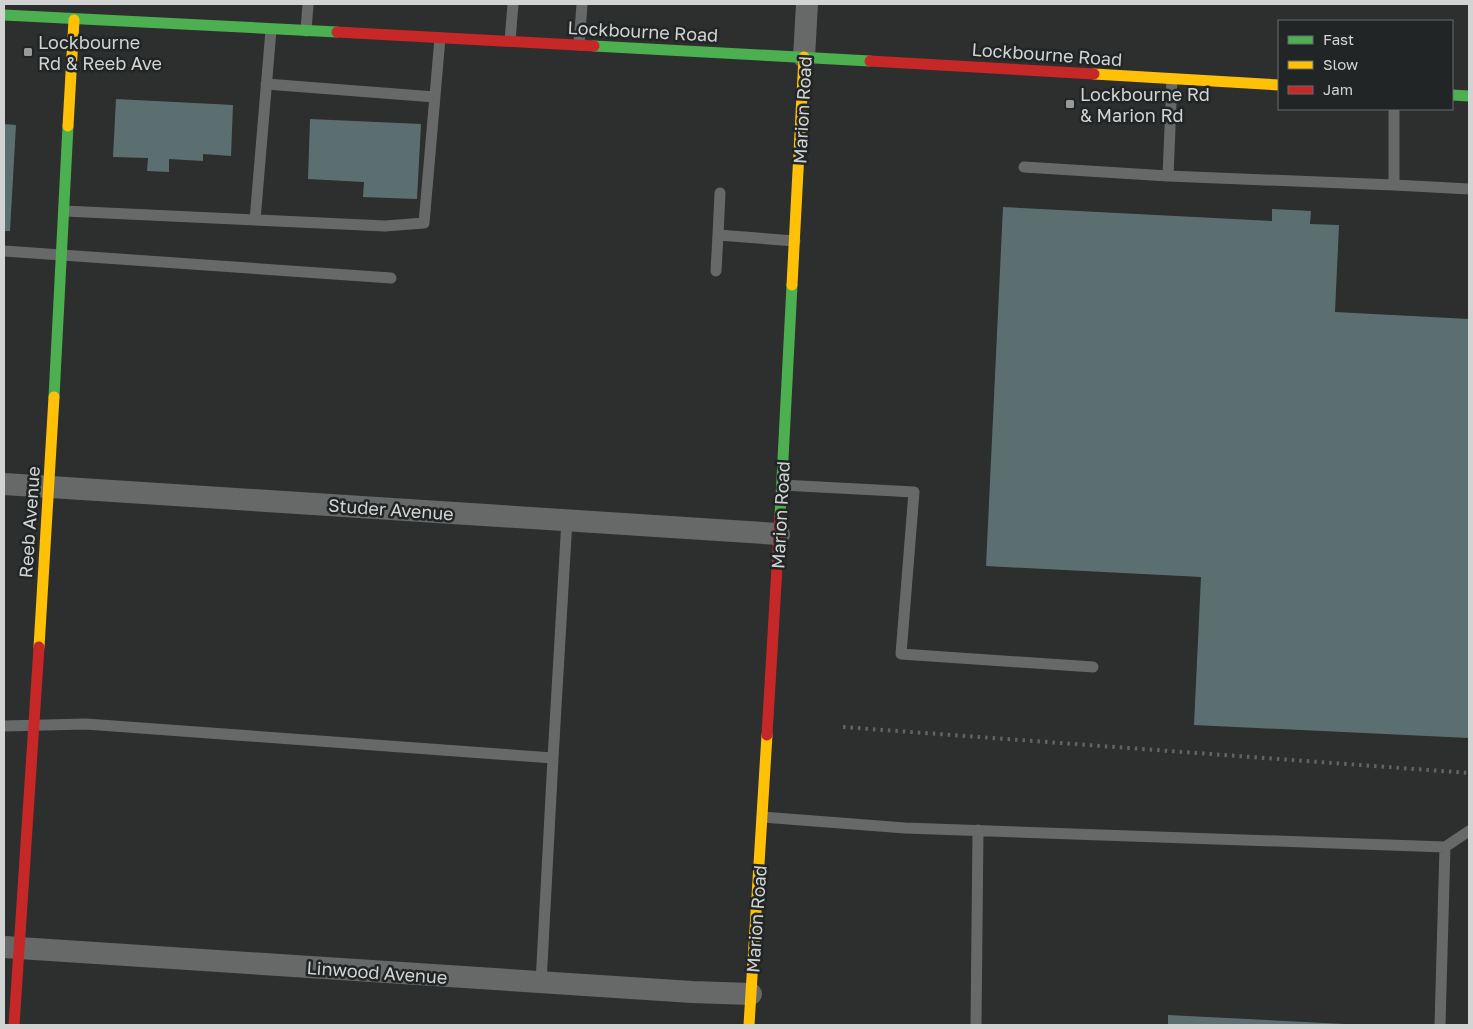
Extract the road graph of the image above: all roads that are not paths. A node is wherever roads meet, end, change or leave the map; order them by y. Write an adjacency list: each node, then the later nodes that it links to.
1 (308, 4): 8 (lane)
2 (512, 4): 10 (lane)
3 (582, 4): 11 (lane)
4 (807, 4): 12 (street, Marion Road)
5 (4, 15): 6 (street, Lockbourne Road)
6 (74, 20): 7 (street, Lockbourne Road); 25 (street, Reeb Avenue)
7 (270, 30): 8 (street, Lockbourne Road); 14 (lane)
8 (306, 32): 9 (street, Lockbourne Road)
9 (440, 38): 10 (street, Lockbourne Road); 18 (lane)
10 (510, 42): 11 (street, Lockbourne Road)
11 (579, 45): 12 (street, Lockbourne Road)
12 (804, 57): 13 (street, Lockbourne Road); 28 (street, Marion Road)
13 (1172, 80): 15 (street, Lockbourne Road); 21 (lane)
14 (266, 84): 18 (lane); 26 (lane)
15 (1278, 86)
16 (1453, 95): 17 (street)
17 (1469, 96)
18 (435, 97): 26 (lane)
19 (1394, 110): 22 (lane)
20 (1024, 167): 21 (lane)
21 (1168, 176): 22 (lane)
22 (1394, 185): 23 (lane)
23 (1469, 189)
24 (720, 193): 27 (lane)
25 (64, 211): 26 (lane); 30 (street, Reeb Avenue)
26 (255, 220)
27 (718, 235): 28 (lane); 31 (lane)
28 (795, 242): 34 (street, Marion Road)
29 (4, 251): 30 (lane)
30 (62, 255): 32 (lane); 35 (street, Reeb Avenue)
31 (716, 271)
32 (391, 278)
33 (4, 484): 35 (street, Studer Avenue)
34 (782, 485): 37 (street, Marion Road); 38 (lane)
35 (49, 487): 36 (street, Studer Avenue); 40 (street, Reeb Avenue)
36 (567, 520): 37 (street, Studer Avenue); 41 (lane)
37 (779, 534): 42 (street, Marion Road)
38 (1093, 667)
39 (4, 726): 40 (lane)
40 (34, 726): 41 (lane); 46 (street, Reeb Avenue)
41 (553, 758): 47 (lane)
42 (762, 817): 43 (lane); 48 (street, Marion Road)
43 (978, 830): 45 (lane); 51 (lane)
44 (1469, 831): 45 (lane)
45 (1445, 847): 52 (lane)
46 (12, 948): 47 (street, Linwood Avenue); 49 (street, Reeb Avenue)
47 (541, 983): 48 (street, Linwood Avenue)
48 (751, 994): 50 (street, Marion Road)
49 (14, 1025)
50 (749, 1025)
51 (976, 1025)
52 (1440, 1025)

